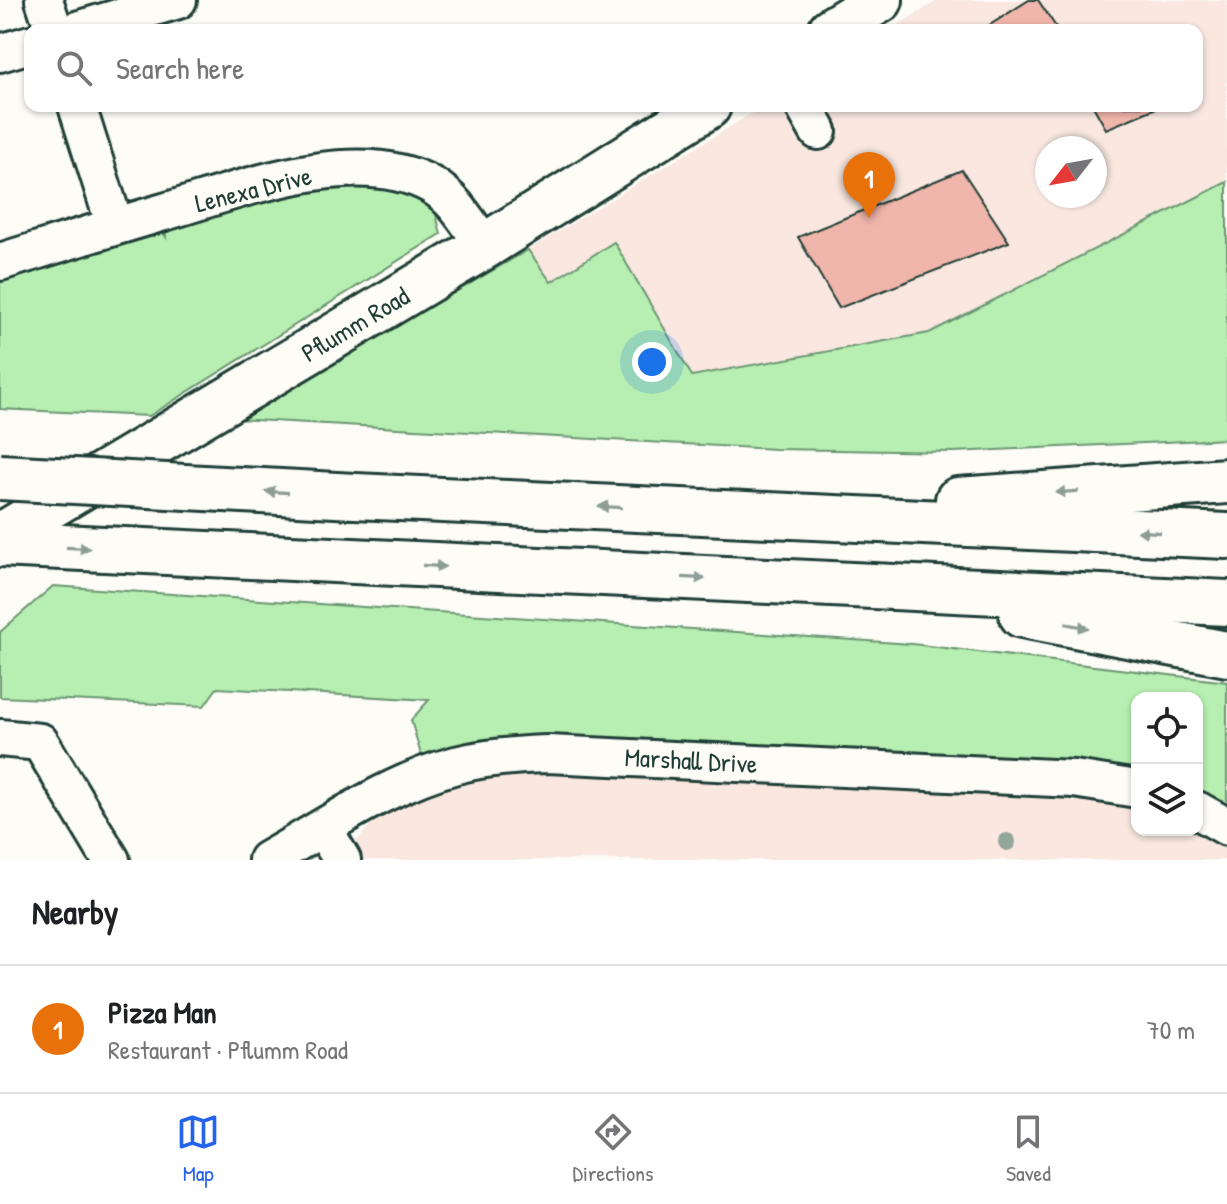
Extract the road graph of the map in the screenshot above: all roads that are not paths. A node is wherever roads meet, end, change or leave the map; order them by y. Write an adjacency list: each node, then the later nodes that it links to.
1 (44, 0): 4 (street)
2 (178, 0): 5 (street)
3 (880, 0): 6 (main road)
4 (52, 24)
5 (97, 24)
6 (841, 24)
7 (24, 46): 8 (street)
8 (0, 53)
9 (79, 112): 11 (street)
10 (698, 112): 12 (main road, Pflumm Road)
11 (115, 226): 12 (street, Lenexa Drive); 13 (street, Lenexa Drive)
12 (485, 246): 17 (main road, Pflumm Road)
13 (0, 262)
14 (0, 477): 16 (main road, one-way to 14, bridge)
15 (1227, 481): 16 (main road, one-way to 16)
16 (772, 514): 18 (main road, one-way to 16)
17 (0, 536)
18 (1227, 536)
19 (0, 544): 20 (main road, one-way to 20)
20 (862, 585): 21 (main road); 22 (main road, one-way to 22)
21 (1227, 603)
22 (1227, 654)
23 (0, 738): 28 (street)
24 (1131, 788): 27 (street, Marshall Drive)
25 (1203, 813): 26 (street)
26 (1227, 827)
27 (323, 828): 29 (street, Marshall Drive); 30 (street)
28 (111, 860)
29 (267, 860)
30 (342, 860)

